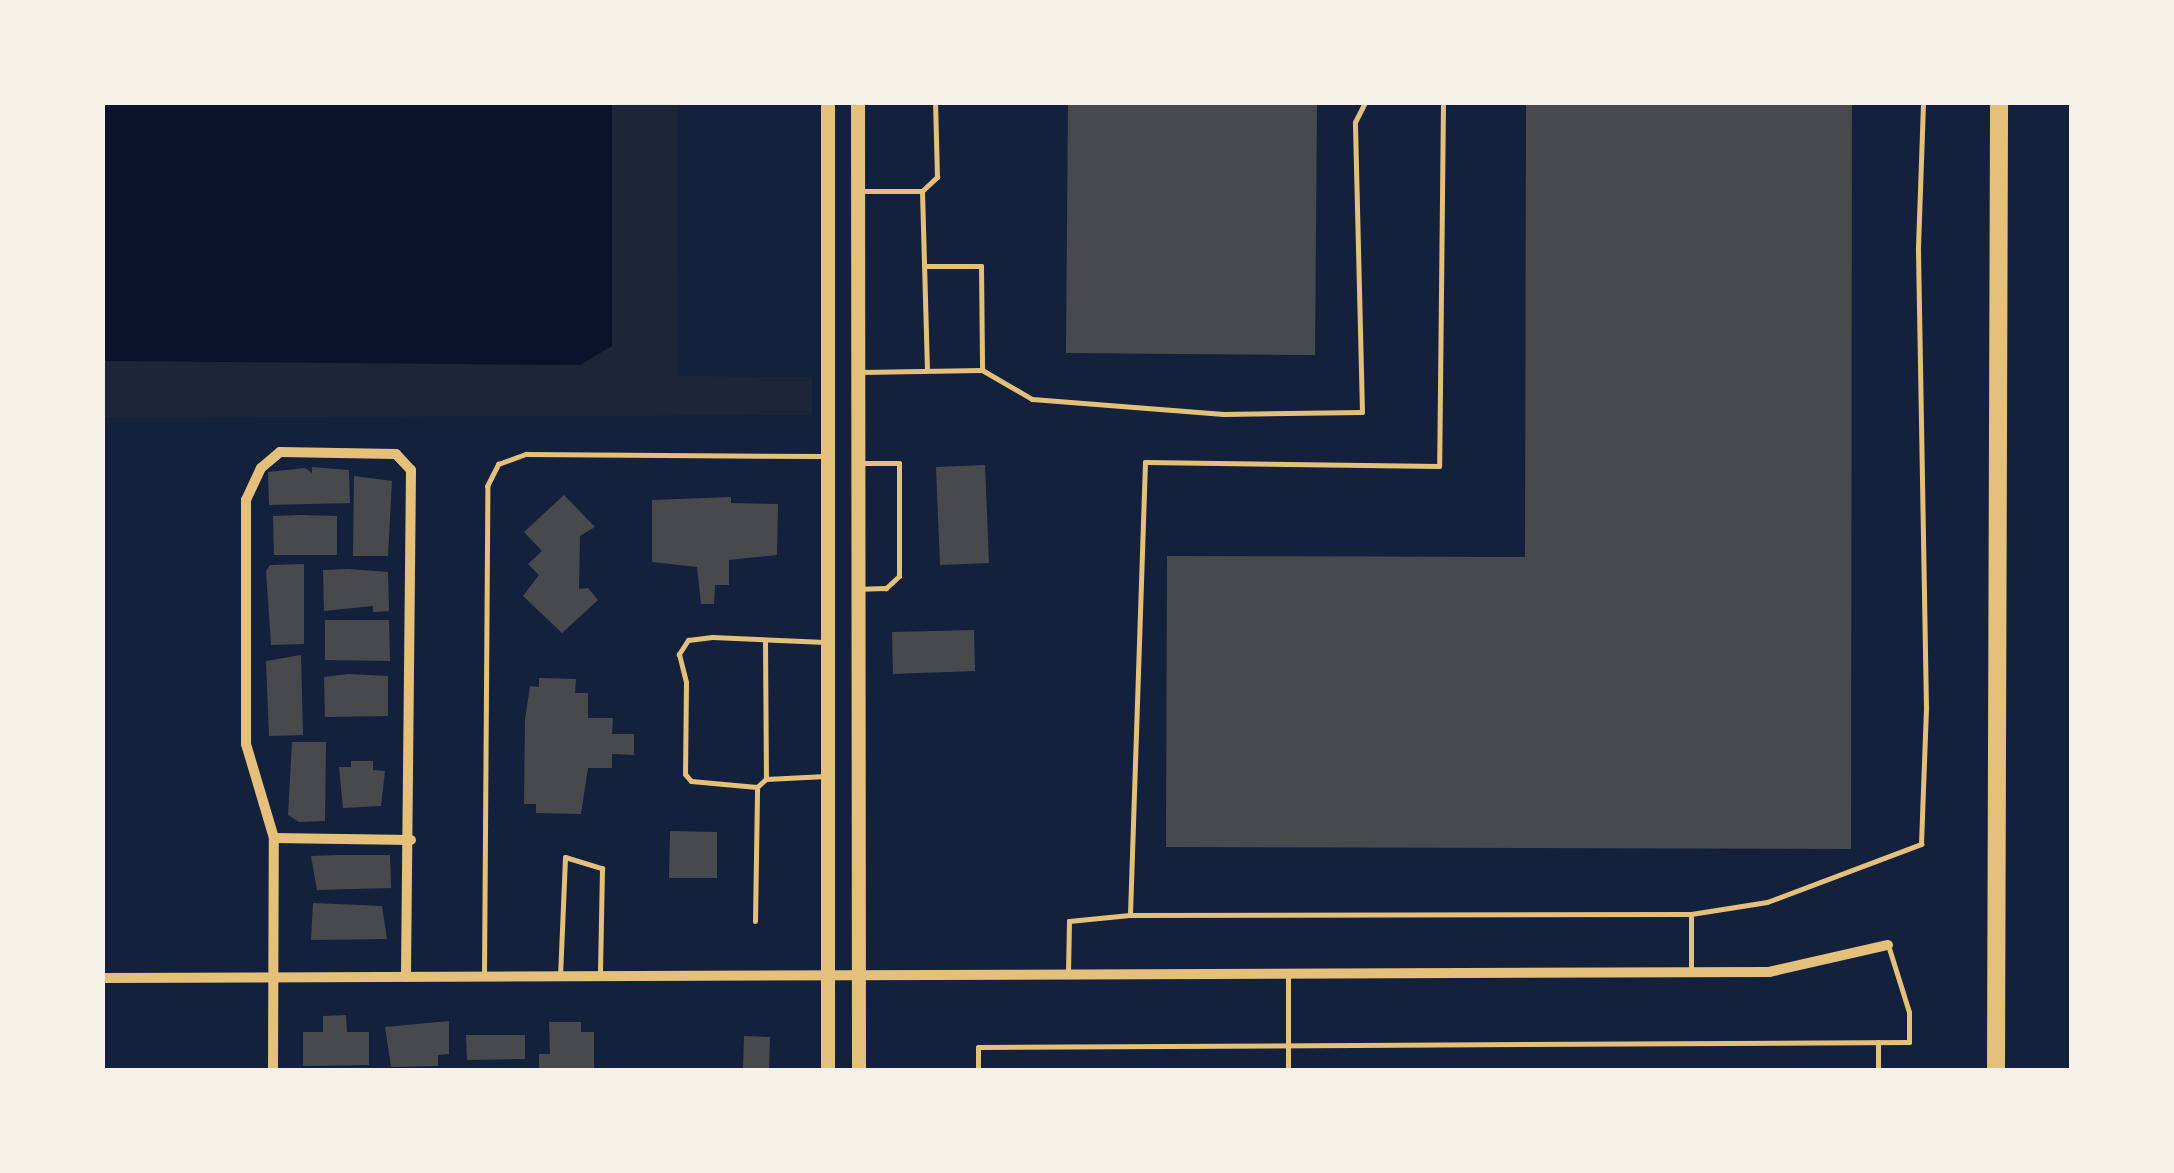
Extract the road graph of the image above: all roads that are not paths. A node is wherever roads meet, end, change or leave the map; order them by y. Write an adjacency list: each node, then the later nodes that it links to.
1 (828, 102): 14 (main road)
2 (858, 102): 8 (main road)
3 (935, 102): 9 (lane)
4 (1365, 102): 12 (lane)
5 (1443, 102): 25 (lane)
6 (1922, 102): 24 (lane)
7 (1999, 102): 47 (highway)
8 (858, 191): 9 (lane); 13 (main road)
9 (922, 191): 10 (lane)
10 (924, 266): 11 (lane); 12 (lane)
11 (927, 370): 12 (lane); 13 (lane)
12 (982, 370)
13 (858, 372): 15 (main road)
14 (828, 456): 18 (main road); 37 (lane)
15 (858, 463): 16 (main road); 16 (lane)
16 (858, 589): 30 (main road)
17 (765, 640): 18 (lane); 20 (lane); 21 (lane)
18 (828, 642): 19 (main road)
19 (828, 776): 20 (lane); 29 (main road)
20 (766, 779): 21 (lane)
21 (757, 787): 26 (lane)
22 (274, 838): 23 (street); 23 (street); 33 (street)
23 (411, 840): 34 (street)
24 (1691, 914): 25 (lane); 28 (lane)
25 (1130, 915): 31 (lane)
26 (755, 922)
27 (1888, 946): 28 (street); 39 (lane)
28 (1691, 974): 32 (street)
29 (828, 975): 30 (street); 35 (street); 42 (main road)
30 (858, 975): 31 (street); 43 (main road)
31 (1068, 976): 32 (street)
32 (1288, 976): 40 (lane)
33 (272, 977): 34 (street); 36 (street); 41 (street)
34 (406, 977): 37 (street)
35 (600, 977): 38 (street); 38 (lane)
36 (102, 978)
37 (484, 978): 38 (street)
38 (560, 978)
39 (1878, 1042): 40 (lane); 46 (lane)
40 (1288, 1046): 44 (lane); 45 (lane)
41 (273, 1070)
42 (828, 1070)
43 (858, 1070)
44 (978, 1070)
45 (1288, 1070)
46 (1878, 1070)
47 (1996, 1070)

